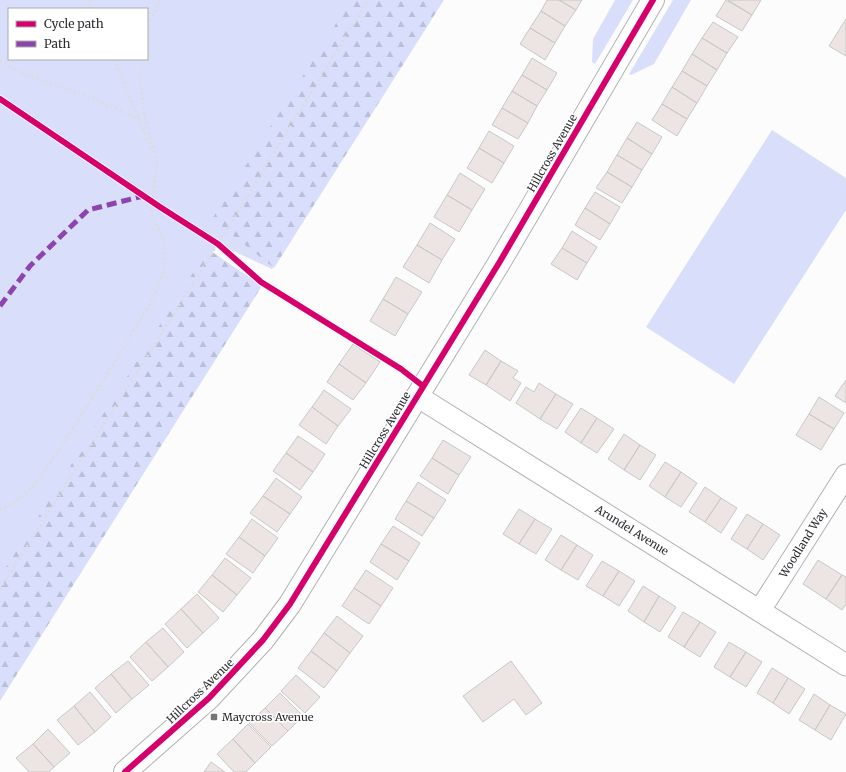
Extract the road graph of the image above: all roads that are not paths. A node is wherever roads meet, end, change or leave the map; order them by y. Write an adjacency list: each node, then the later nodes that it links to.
1 (653, 0): 2 (street, Hillcross Avenue)
2 (417, 396): 4 (street, Arundel Avenue); 6 (street, Hillcross Avenue)
3 (846, 475): 4 (street, Woodland Way)
4 (760, 610): 5 (street, Arundel Avenue)
5 (846, 665)
6 (135, 769)

